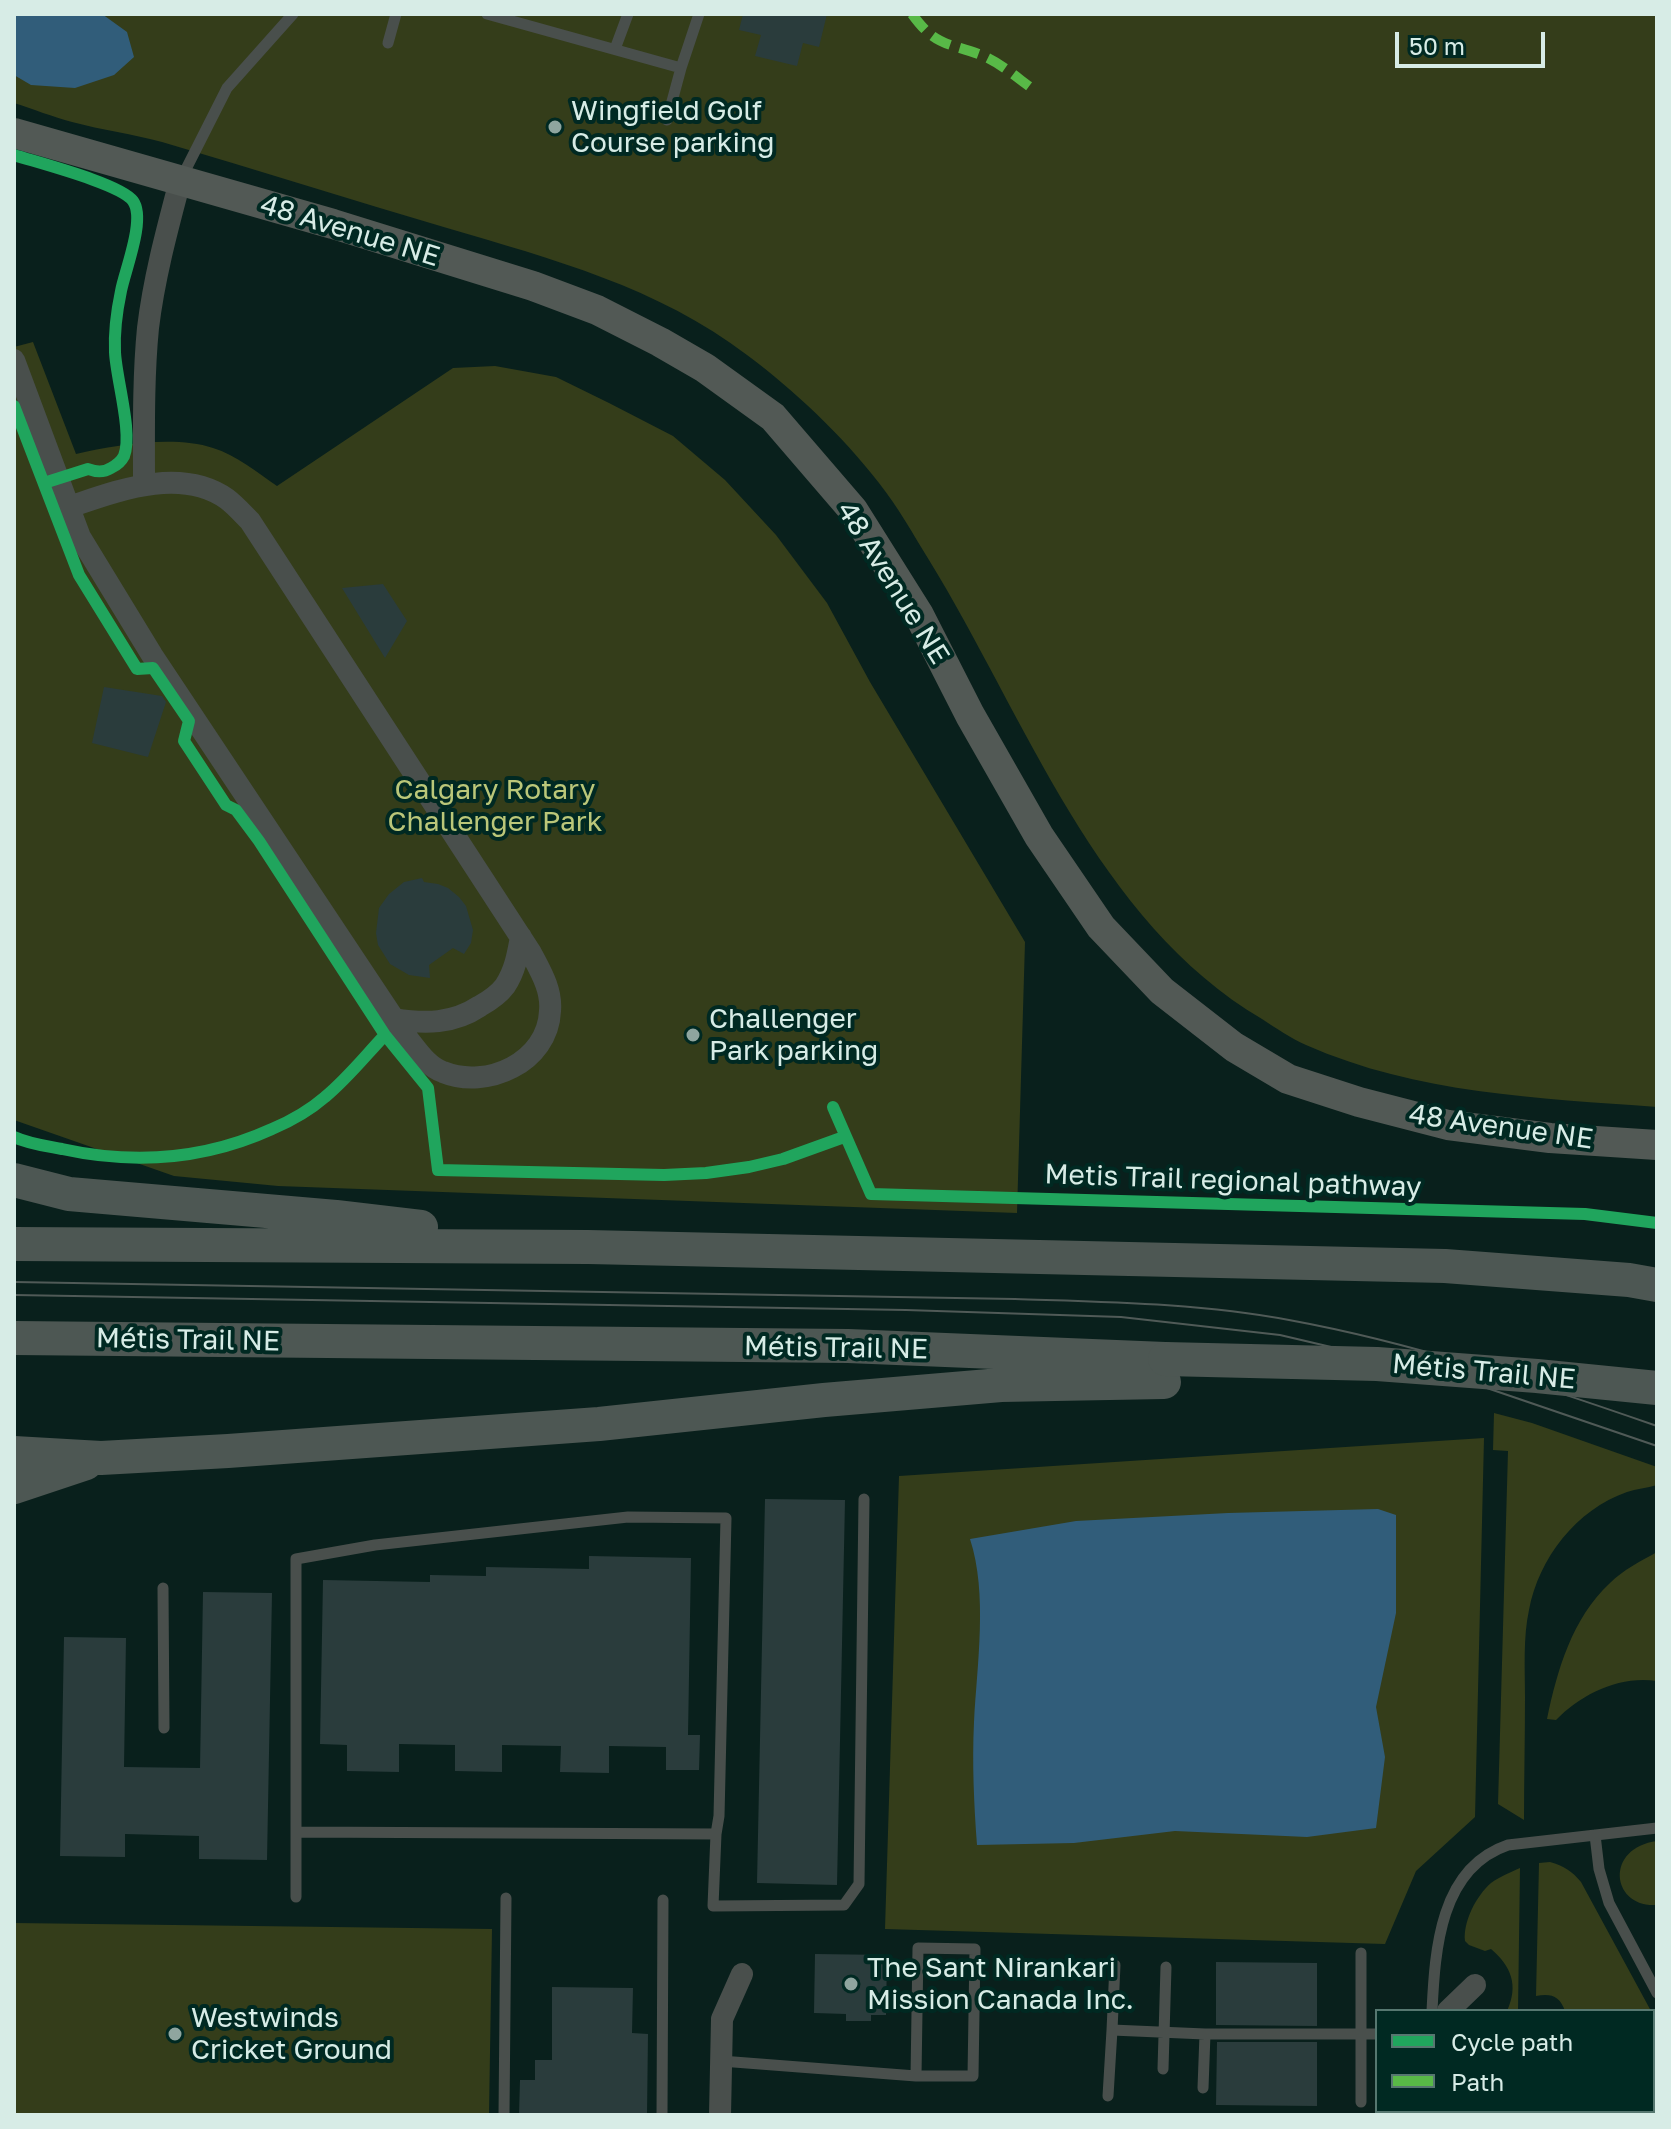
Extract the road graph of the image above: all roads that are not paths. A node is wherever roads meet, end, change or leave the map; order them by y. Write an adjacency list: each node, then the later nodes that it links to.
1 (293, 14): 11 (lane)
2 (396, 14): 6 (lane)
3 (487, 14): 7 (lane)
4 (628, 14): 7 (lane)
5 (699, 14): 8 (lane)
6 (388, 43)
7 (615, 49): 8 (lane)
8 (681, 68): 9 (lane)
9 (667, 120)
10 (14, 133): 11 (street, 48 Avenue NE)
11 (180, 181): 13 (street); 17 (street, 48 Avenue NE)
12 (14, 360): 14 (street)
13 (144, 484): 14 (street); 15 (street)
14 (69, 507): 16 (street)
15 (521, 937): 16 (street); 16 (street)
16 (394, 1019)
17 (1657, 1145)
18 (14, 1180): 20 (main road)
19 (14, 1244): 20 (main road)
20 (588, 1247): 21 (main road)
21 (1657, 1285)
22 (14, 1338): 23 (main road, Métis Trail NE)
23 (1164, 1370): 24 (main road, Métis Trail NE, bridge); 26 (main road)
24 (1657, 1388)
25 (14, 1453): 26 (main road)
26 (101, 1458): 27 (main road)
27 (14, 1487)
28 (864, 1499): 33 (lane)
29 (163, 1588): 30 (lane)
30 (164, 1728)
31 (1657, 1828): 34 (lane)
32 (296, 1832): 33 (lane); 33 (lane); 35 (lane)
33 (716, 1834)
34 (1595, 1835): 43 (lane); 44 (lane)
35 (296, 1897)
36 (506, 1898): 57 (lane)
37 (663, 1900): 58 (lane)
38 (1361, 1953): 49 (lane)
39 (1115, 1965): 46 (lane)
40 (1166, 1967): 47 (lane)
41 (742, 1974): 51 (street)
42 (1475, 1985): 45 (street)
43 (1657, 1993)
44 (1432, 2009)
45 (1450, 2009)
46 (1112, 2030): 47 (lane); 55 (lane)
47 (1163, 2032): 48 (lane); 52 (lane)
48 (1205, 2034): 49 (lane); 54 (lane)
49 (1359, 2034): 50 (lane); 56 (lane)
50 (1375, 2034)
51 (721, 2061): 53 (lane); 59 (street)
52 (1163, 2069)
53 (916, 2076): 53 (lane)
54 (1203, 2088)
55 (1108, 2096)
56 (1361, 2102)
57 (504, 2115)
58 (662, 2115)
59 (720, 2115)

